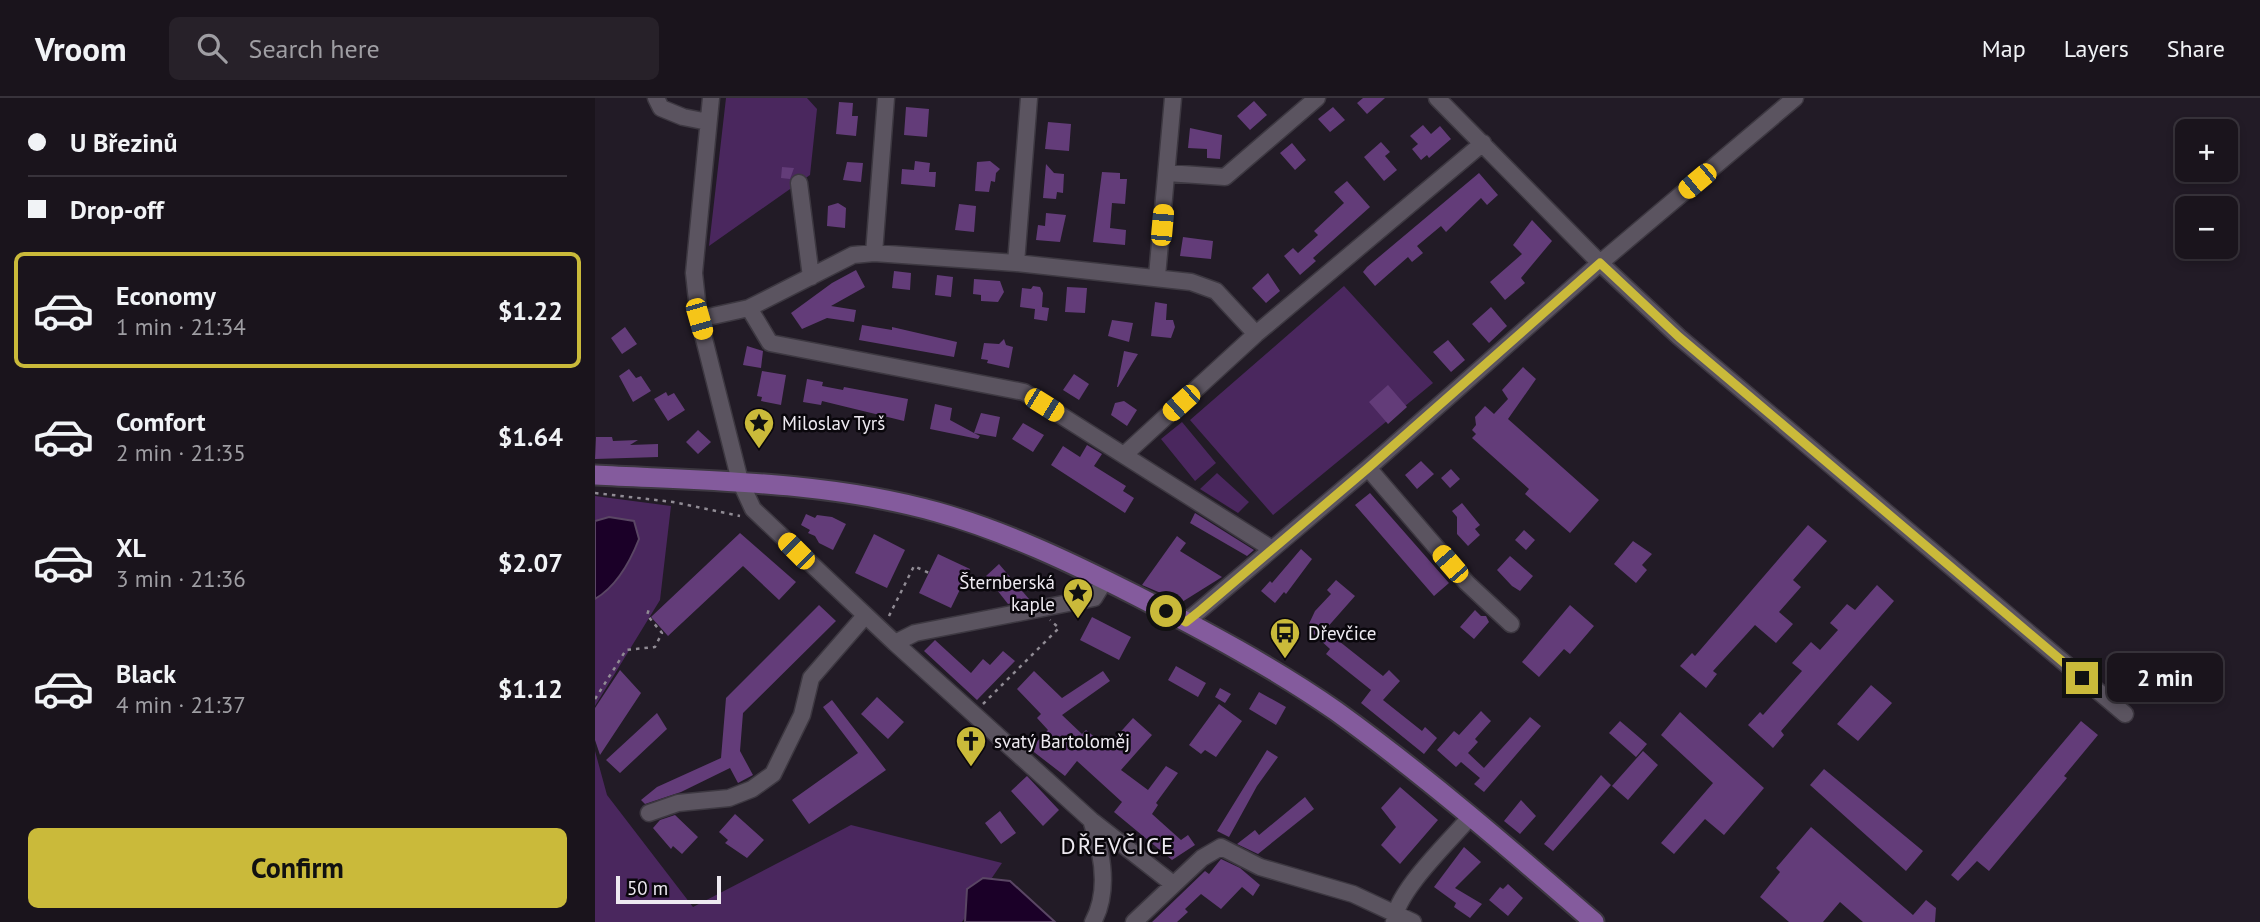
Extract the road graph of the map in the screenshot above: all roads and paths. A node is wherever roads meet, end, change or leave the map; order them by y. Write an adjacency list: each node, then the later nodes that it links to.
1 (656, 98): 9 (street)
2 (711, 98): 9 (street)
3 (886, 98): 13 (street)
4 (1029, 98): 14 (street)
5 (1173, 98): 11 (street)
6 (1317, 98): 11 (street)
7 (1437, 98): 10 (street)
8 (1795, 98): 15 (street)
9 (708, 122): 19 (street)
10 (1483, 143): 15 (street); 20 (street)
11 (1167, 173): 16 (street)
12 (799, 183): 17 (street)
13 (874, 253): 14 (street); 17 (street)
14 (1016, 263): 16 (street)
15 (1600, 263): 22 (street); 39 (street)
16 (1157, 276): 20 (street)
17 (811, 277): 18 (street)
18 (749, 307): 19 (street); 21 (street)
19 (699, 319): 24 (street)
20 (1256, 334): 21 (street)
21 (1123, 455): 27 (street)
22 (1368, 468): 27 (street); 35 (street)
23 (595, 475): 24 (main road)
24 (740, 481): 26 (street); 29 (main road)
25 (595, 493): 26 (path)
26 (749, 513): 32 (street)
27 (1272, 549): 34 (street)
28 (929, 573): 33 (path)
29 (1105, 580): 31 (street); 34 (main road)
30 (649, 609): 37 (path)
31 (1038, 610): 36 (street); 38 (path)
32 (864, 617): 36 (street); 40 (street)
33 (886, 622)
34 (1186, 622): 41 (main road)
35 (1511, 624)
36 (895, 643): 38 (street)
37 (595, 699)
38 (973, 714): 42 (street)
39 (2125, 714)
40 (649, 813)
41 (1471, 816): 44 (street); 48 (main road)
42 (1091, 820): 43 (street); 45 (street)
43 (1173, 884): 44 (street); 46 (street)
44 (1394, 918): 47 (street)
45 (1093, 922)
46 (1133, 922)
47 (1413, 922)
48 (1594, 922)

